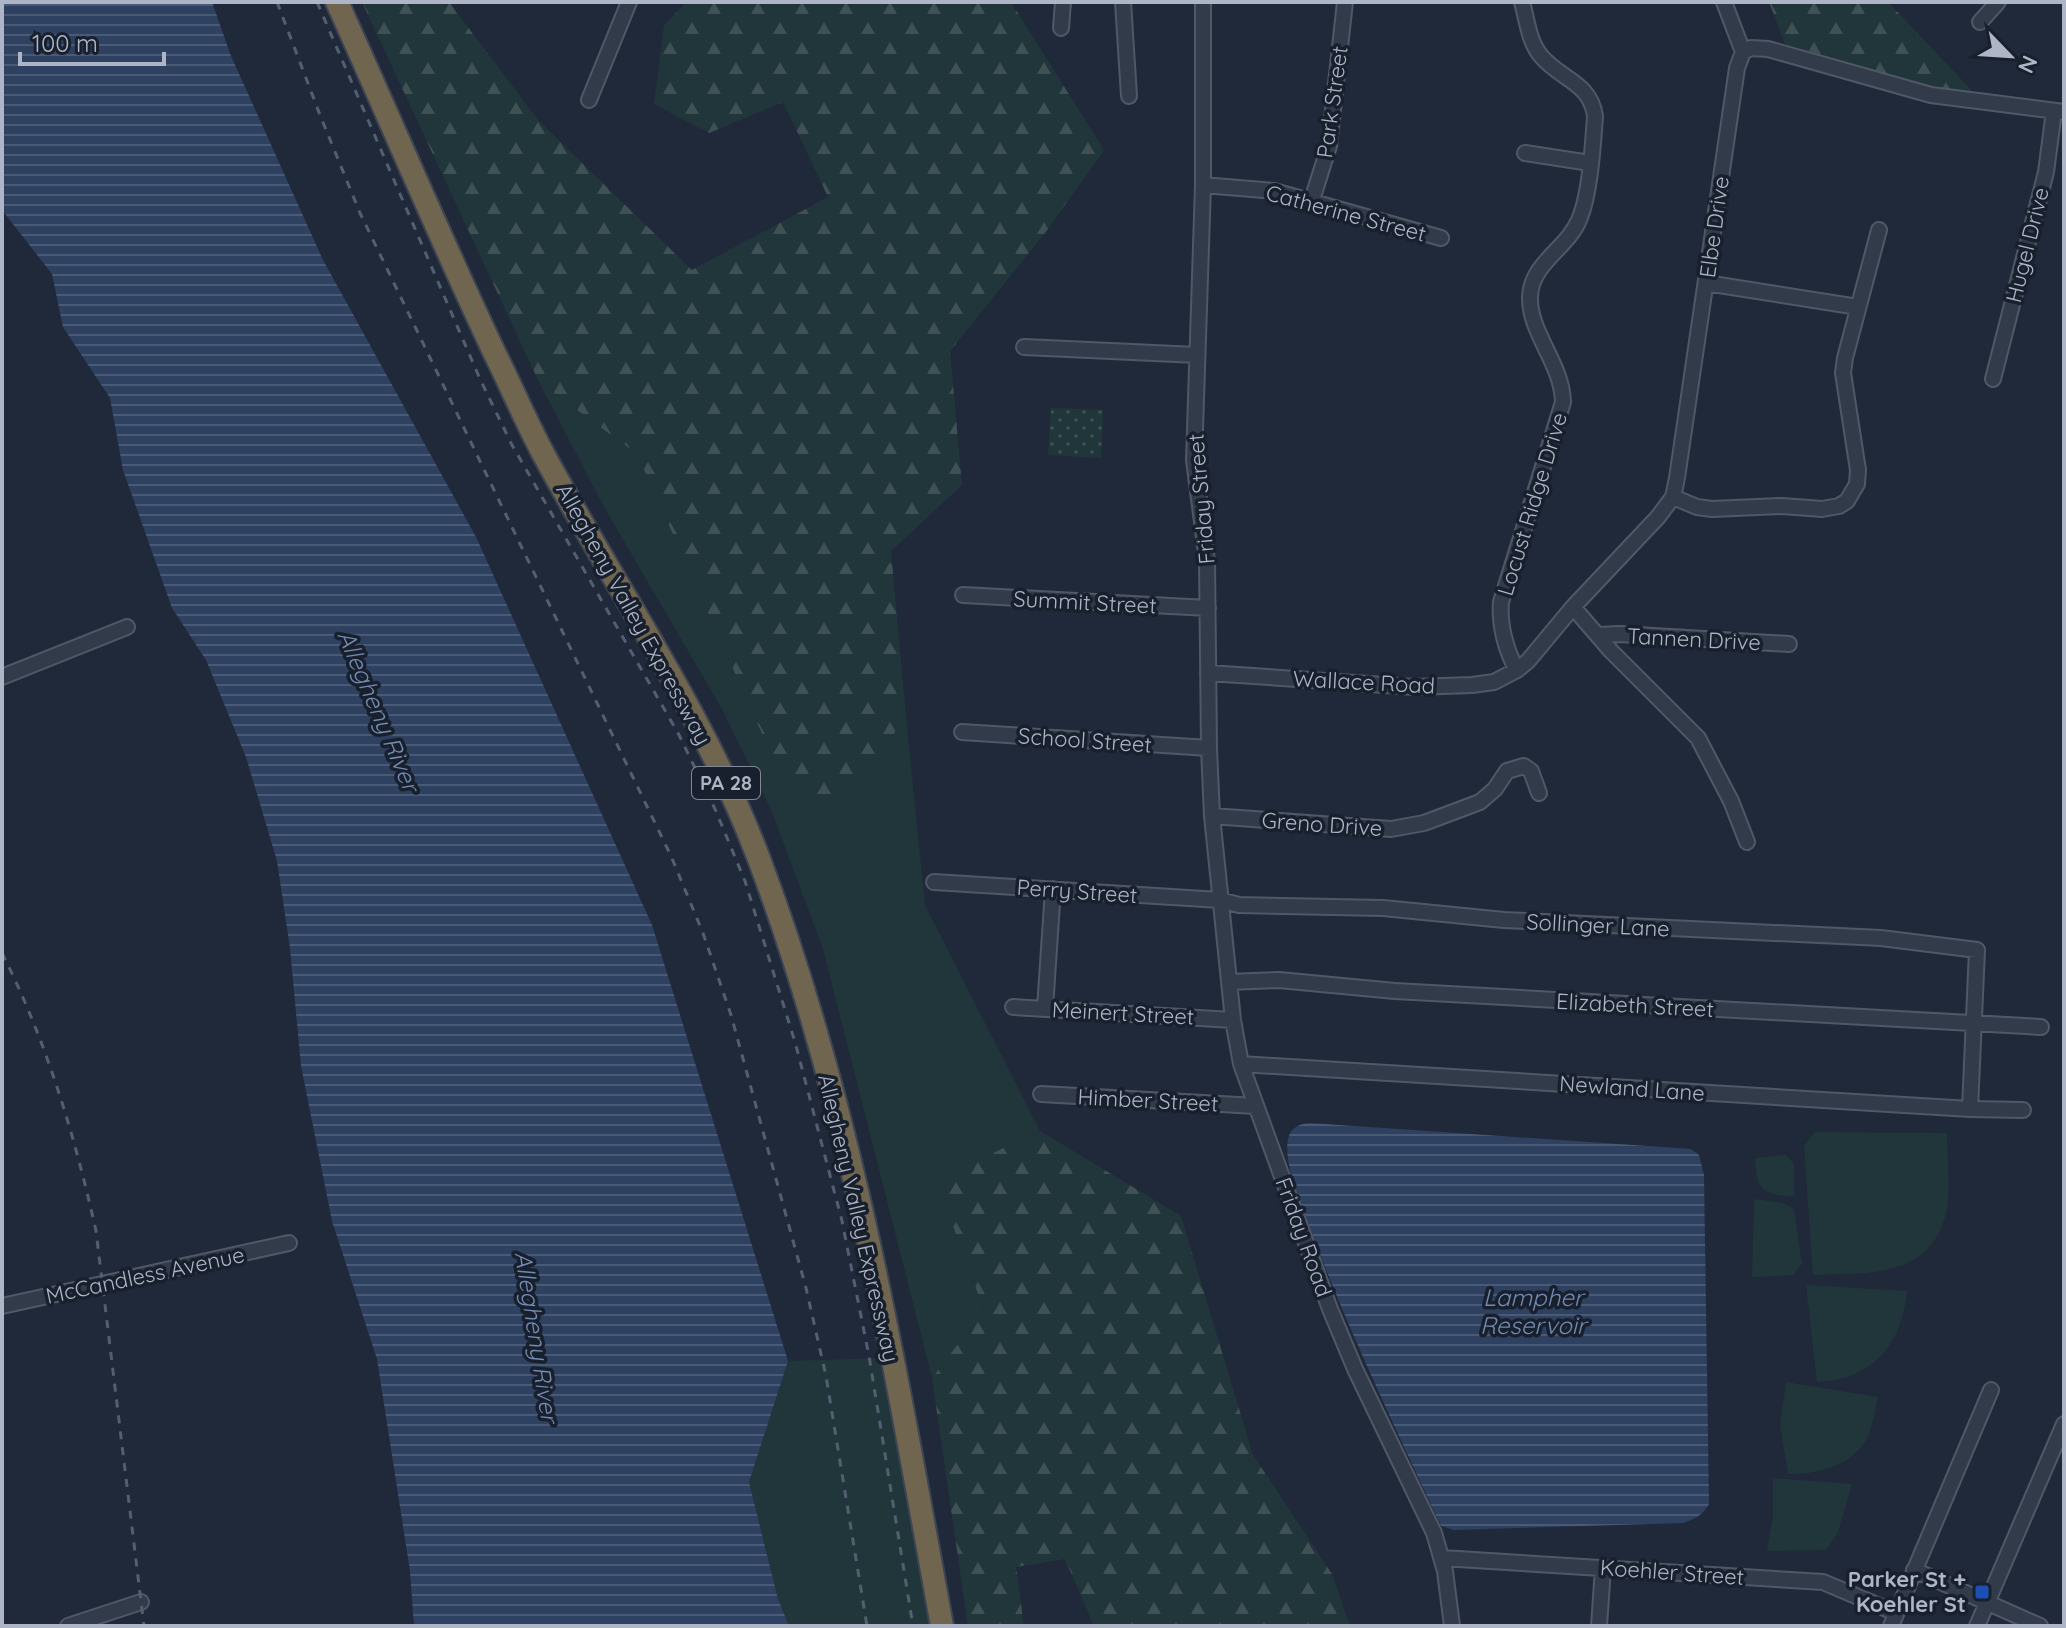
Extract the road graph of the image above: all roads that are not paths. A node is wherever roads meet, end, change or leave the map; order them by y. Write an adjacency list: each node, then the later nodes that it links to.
1 (337, 2): 68 (highway, Allegheny Valley Expressway / PA 28)
2 (351, 2): 69 (highway, Allegheny Valley Expressway / PA 28)
3 (629, 2): 15 (street)
4 (1063, 2): 12 (street)
5 (1123, 2): 14 (street)
6 (1203, 2): 19 (street, Friday Street)
7 (1345, 2): 20 (street, Park Street)
8 (1522, 2): 18 (street, Locust Ridge Drive)
9 (1724, 2): 13 (street)
10 (1998, 2): 11 (street)
11 (1980, 22)
12 (1061, 28)
13 (1743, 52): 16 (street); 23 (street, Elbe Drive)
14 (1129, 96)
15 (589, 100)
16 (2059, 111): 27 (street, Hugel Drive)
17 (1525, 153): 18 (street)
18 (1590, 163): 35 (street, Locust Ridge Drive)
19 (1203, 185): 20 (street, Catherine Street); 26 (street, Friday Street)
20 (1312, 200): 22 (street, Catherine Street)
21 (1879, 230): 24 (street)
22 (1441, 238)
23 (1706, 283): 24 (street); 28 (street, Elbe Drive)
24 (1858, 307): 28 (street)
25 (1024, 347): 26 (street)
26 (1197, 355): 31 (street, Friday Street)
27 (1993, 379)
28 (1673, 497): 30 (street)
29 (963, 595): 31 (street, Summit Street)
30 (1573, 607): 33 (street); 35 (street)
31 (1208, 608): 36 (street, Friday Street)
32 (127, 627): 37 (street)
33 (1598, 635): 34 (street, Tannen Drive); 42 (street)
34 (1789, 644)
35 (1517, 670): 36 (street, Wallace Road)
36 (1208, 673): 39 (street, Friday Street)
37 (2, 677)
38 (962, 732): 39 (street, School Street)
39 (1209, 748): 41 (street, Friday Street)
40 (1539, 793): 41 (street, Greno Drive)
41 (1212, 816): 45 (street, Friday Street)
42 (1747, 842)
43 (934, 882): 44 (street, Perry Street)
44 (1053, 889): 45 (street, Perry Street); 48 (street)
45 (1220, 900): 46 (street, Friday Road); 50 (street, Sollinger Lane)
46 (1229, 982): 49 (street, Friday Road); 50 (street, Elizabeth Street)
47 (1013, 1007): 48 (street, Meinert Street)
48 (1045, 1008): 49 (street, Meinert Street)
49 (1233, 1020): 52 (street, Friday Road)
50 (1974, 1025): 51 (street, Elizabeth Street); 55 (street)
51 (2041, 1027)
52 (1241, 1064): 54 (street, Friday Road); 55 (street, Newland Lane)
53 (1041, 1094): 54 (street, Himber Street)
54 (1256, 1106): 61 (street, Friday Road)
55 (1970, 1109): 56 (street, Newland Lane)
56 (2023, 1110)
57 (289, 1243): 58 (street, McCandless Avenue)
58 (2, 1306)
59 (1991, 1390): 63 (street)
60 (2064, 1424): 65 (street)
61 (1442, 1558): 62 (street, Koehler Street); 70 (street, Friday Road)
62 (1603, 1568): 66 (street, Koehler Street); 71 (street)
63 (1914, 1570): 65 (street); 66 (street)
64 (141, 1602): 67 (street)
65 (1987, 1603): 72 (street); 73 (street)
66 (1893, 1619)
67 (68, 1626)
68 (942, 1626)
69 (953, 1626)
70 (1452, 1626)
71 (1599, 1626)
72 (1977, 1626)
73 (2040, 1626)

